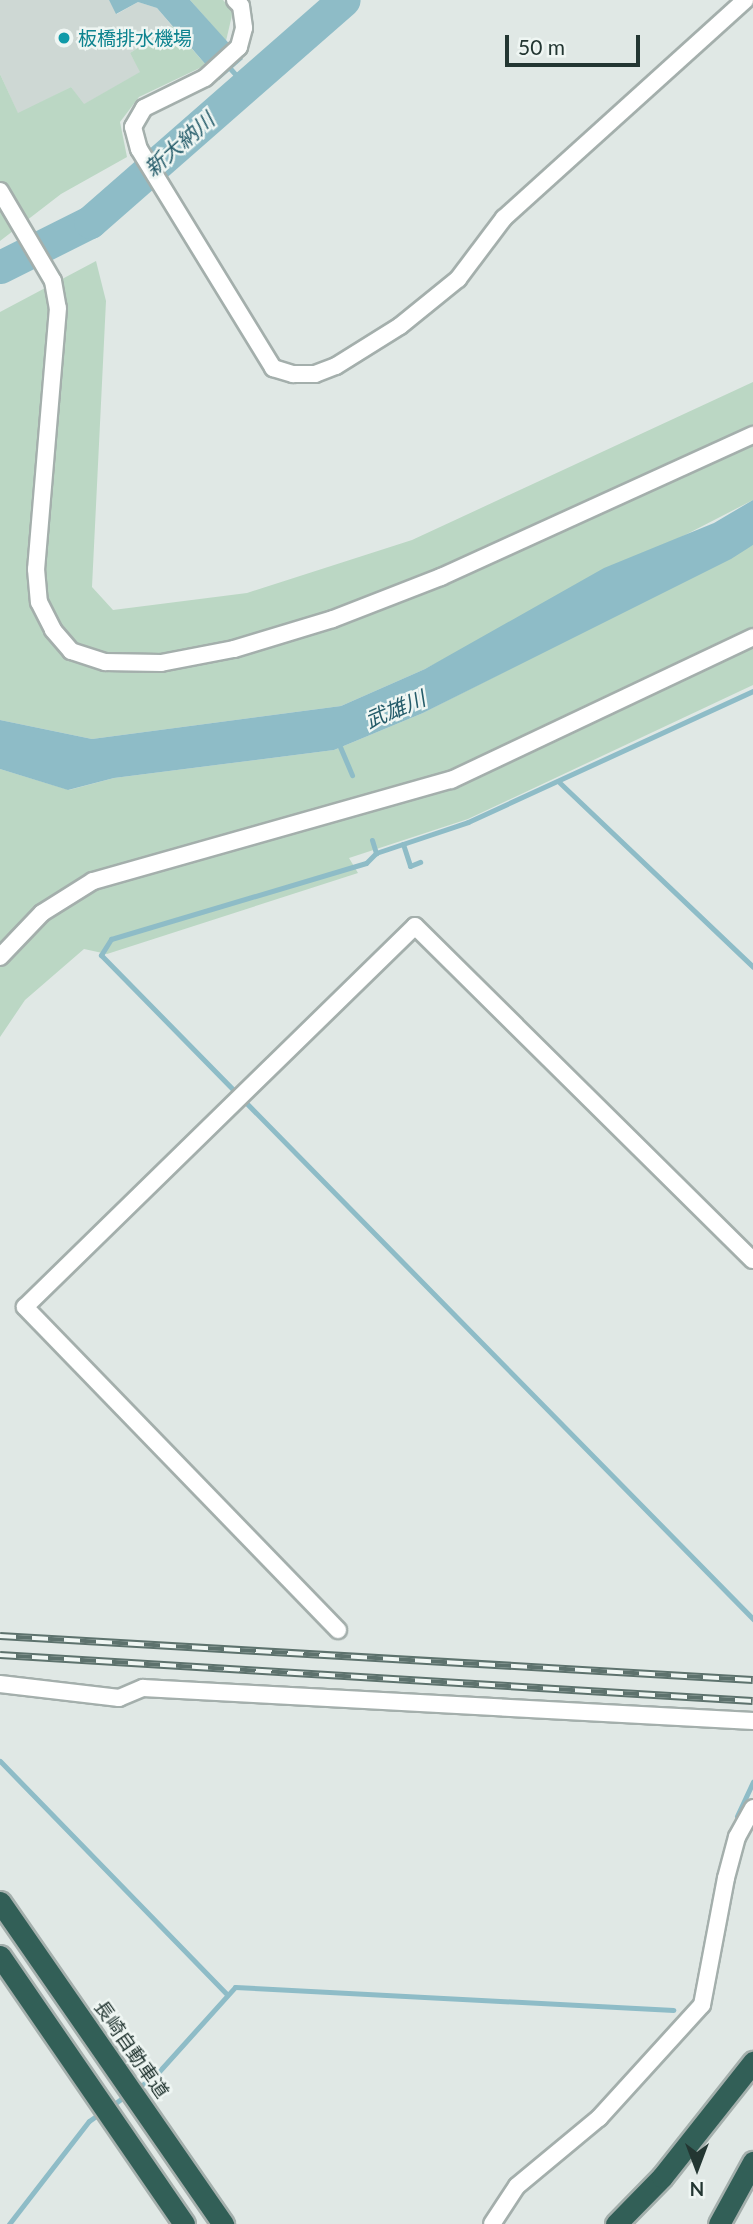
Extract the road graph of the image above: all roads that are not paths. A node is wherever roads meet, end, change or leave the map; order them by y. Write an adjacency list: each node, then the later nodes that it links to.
1 (234, 0): 2 (street)
2 (745, 0)
3 (0, 191): 4 (street)
4 (753, 435)
5 (753, 637): 6 (street)
6 (0, 957)
7 (753, 1260): 8 (street)
8 (338, 1630)
9 (0, 1684): 10 (street)
10 (753, 1721)
11 (753, 1808): 18 (street)
12 (0, 1902): 17 (highway, 長崎自動車道)
13 (0, 1956): 16 (highway)
14 (753, 2062): 19 (highway)
15 (753, 2162): 20 (highway)
16 (184, 2224)
17 (223, 2224)
18 (492, 2224)
19 (616, 2224)
20 (719, 2224)

